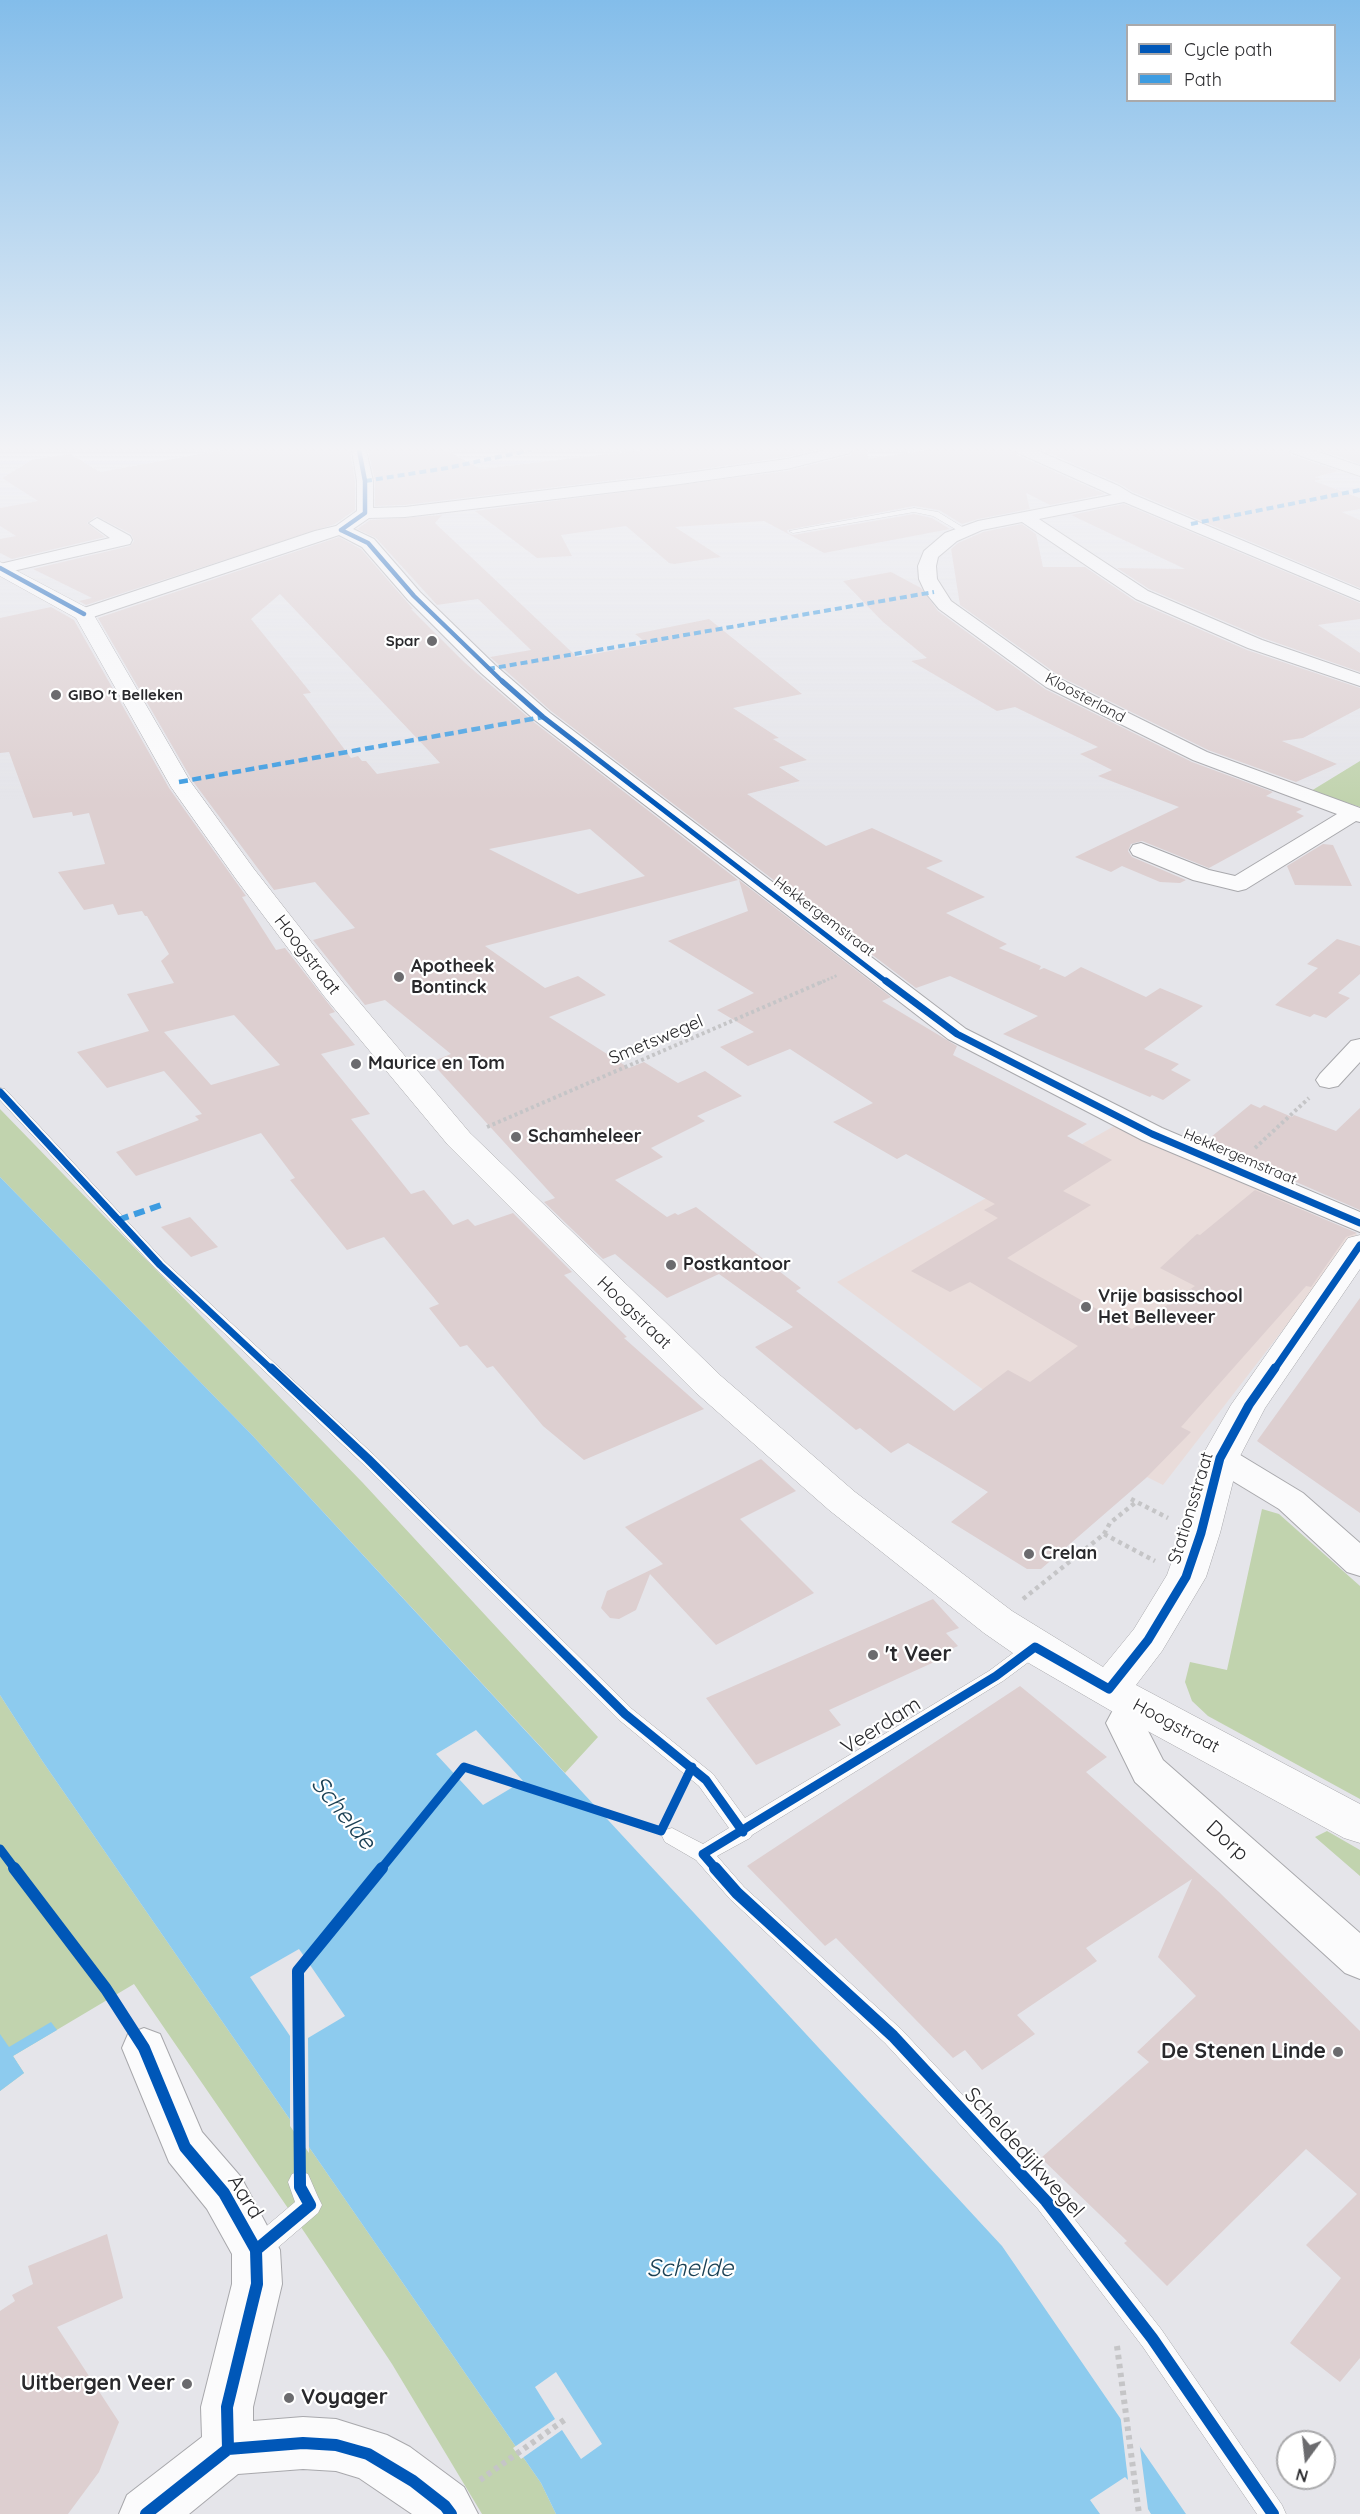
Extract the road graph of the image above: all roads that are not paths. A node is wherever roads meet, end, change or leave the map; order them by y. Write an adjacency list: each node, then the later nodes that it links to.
1 (222, 567): 8 (street)
2 (389, 567): 15 (street, Hekkergemstraat)
3 (927, 567): 10 (street, Kloosterland)
4 (1098, 567): 9 (street)
5 (1292, 567): 7 (street)
6 (1, 569): 8 (main road)
7 (1360, 596)
8 (84, 614): 19 (main road, Hoogstraat)
9 (1360, 680)
10 (1357, 814): 11 (street, Kloosterland)
11 (1142, 850)
12 (1360, 1047): 13 (street)
13 (1329, 1080)
14 (0, 1092): 22 (lane)
15 (1360, 1223)
16 (1360, 1245): 17 (main road, Stationsstraat)
17 (1220, 1458): 18 (street); 20 (main road, Stationsstraat)
18 (1360, 1563)
19 (1035, 1647): 20 (main road, Hoogstraat); 22 (lane, Veerdam)
20 (1122, 1697): 21 (main road, Hoogstraat); 25 (street, Dorp)
21 (1360, 1825)
22 (743, 1832): 24 (lane, Veerdam)
23 (667, 1834): 24 (lane, Scheldedijkwegel)
24 (703, 1854): 32 (lane, Scheldedijkwegel)
25 (1360, 1960)
26 (144, 2049): 28 (street, Aard)
27 (300, 2182): 28 (lane)
28 (256, 2250): 29 (street, Aard)
29 (228, 2449): 30 (street); 31 (street)
30 (448, 2510)
31 (146, 2514)
32 (1274, 2514)

